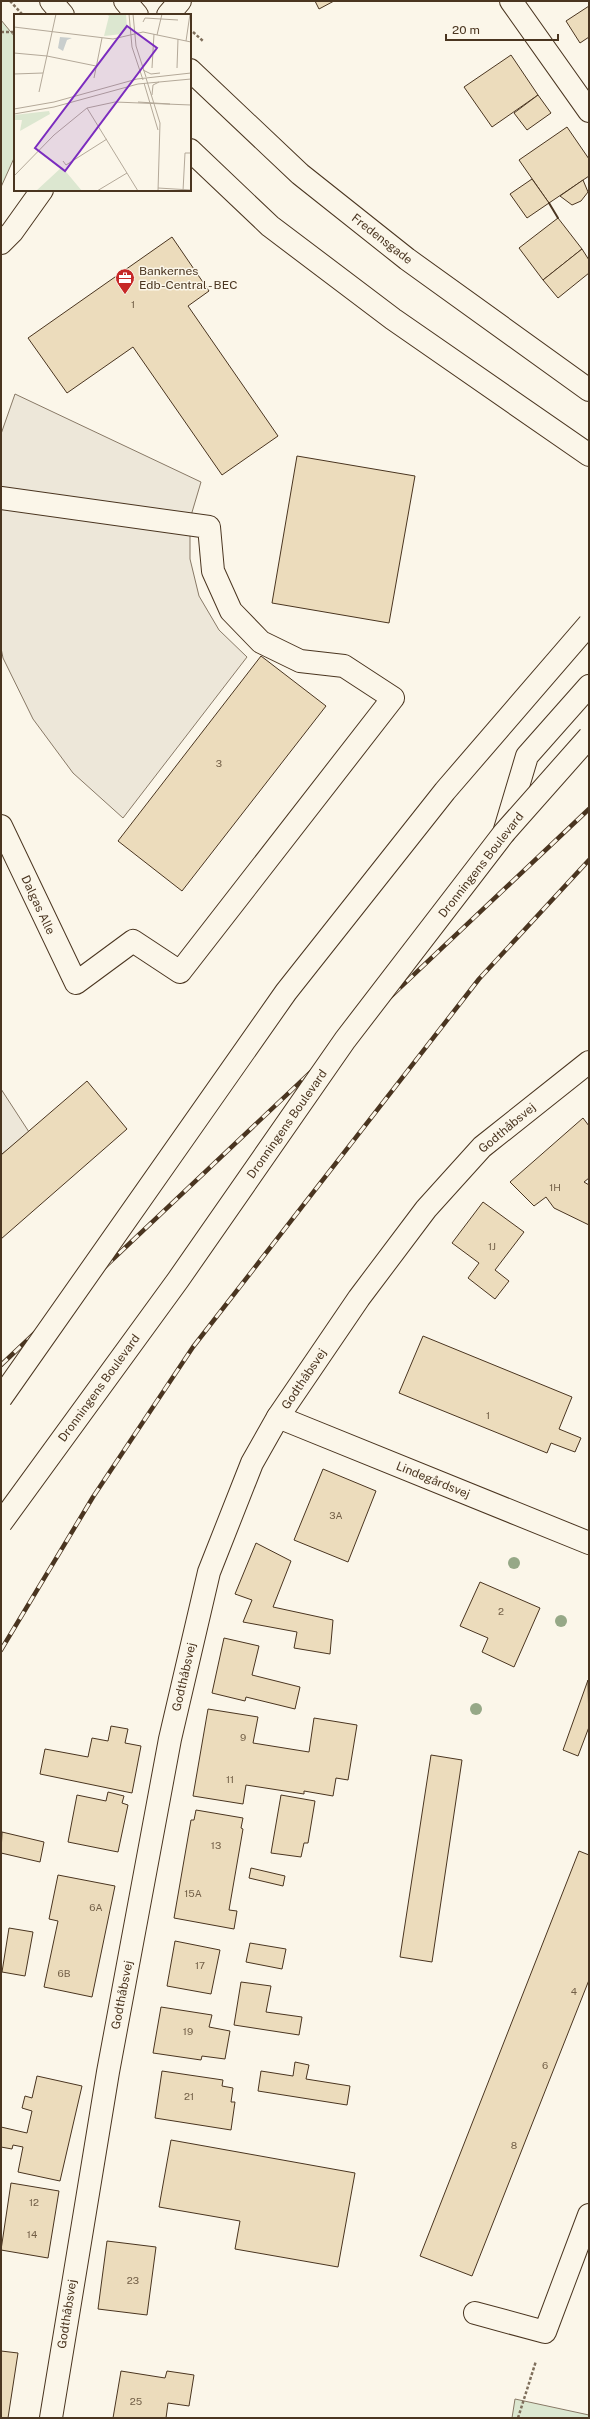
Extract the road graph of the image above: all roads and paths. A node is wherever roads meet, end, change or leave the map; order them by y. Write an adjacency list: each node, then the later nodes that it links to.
1 (10, 1): 6 (path)
2 (51, 1): 7 (main road)
3 (125, 1): 8 (main road)
4 (180, 1): 9 (main road)
5 (511, 1): 15 (main road)
6 (22, 14)
7 (62, 14)
8 (136, 14)
9 (169, 14)
10 (191, 30): 13 (path)
11 (1, 32): 12 (path)
12 (14, 32)
13 (207, 45)
14 (191, 71): 19 (main road, Fredensgade)
15 (589, 112)
16 (191, 151): 20 (main road)
17 (41, 191): 18 (main road)
18 (1, 243)
19 (589, 390)
20 (589, 455)
21 (1, 498): 25 (main road, Dalgas Alle)
22 (589, 624): 28 (main road, bridge)
23 (589, 686): 26 (main road)
24 (589, 737): 26 (main road, Dronningens Boulevard, bridge)
25 (1, 826)
26 (504, 833): 30 (main road, Dronningens Boulevard, bridge)
27 (589, 1062): 29 (main road, Godthåbsvej)
28 (1, 1398)
29 (278, 1417): 31 (main road, Lindegårdsvej); 35 (main road, Godthåbsvej)
30 (1, 1523)
31 (589, 1543)
32 (589, 2215): 34 (main road)
33 (474, 2313): 34 (main road)
34 (545, 2332): 36 (path)
35 (51, 2418)
36 (518, 2418)

